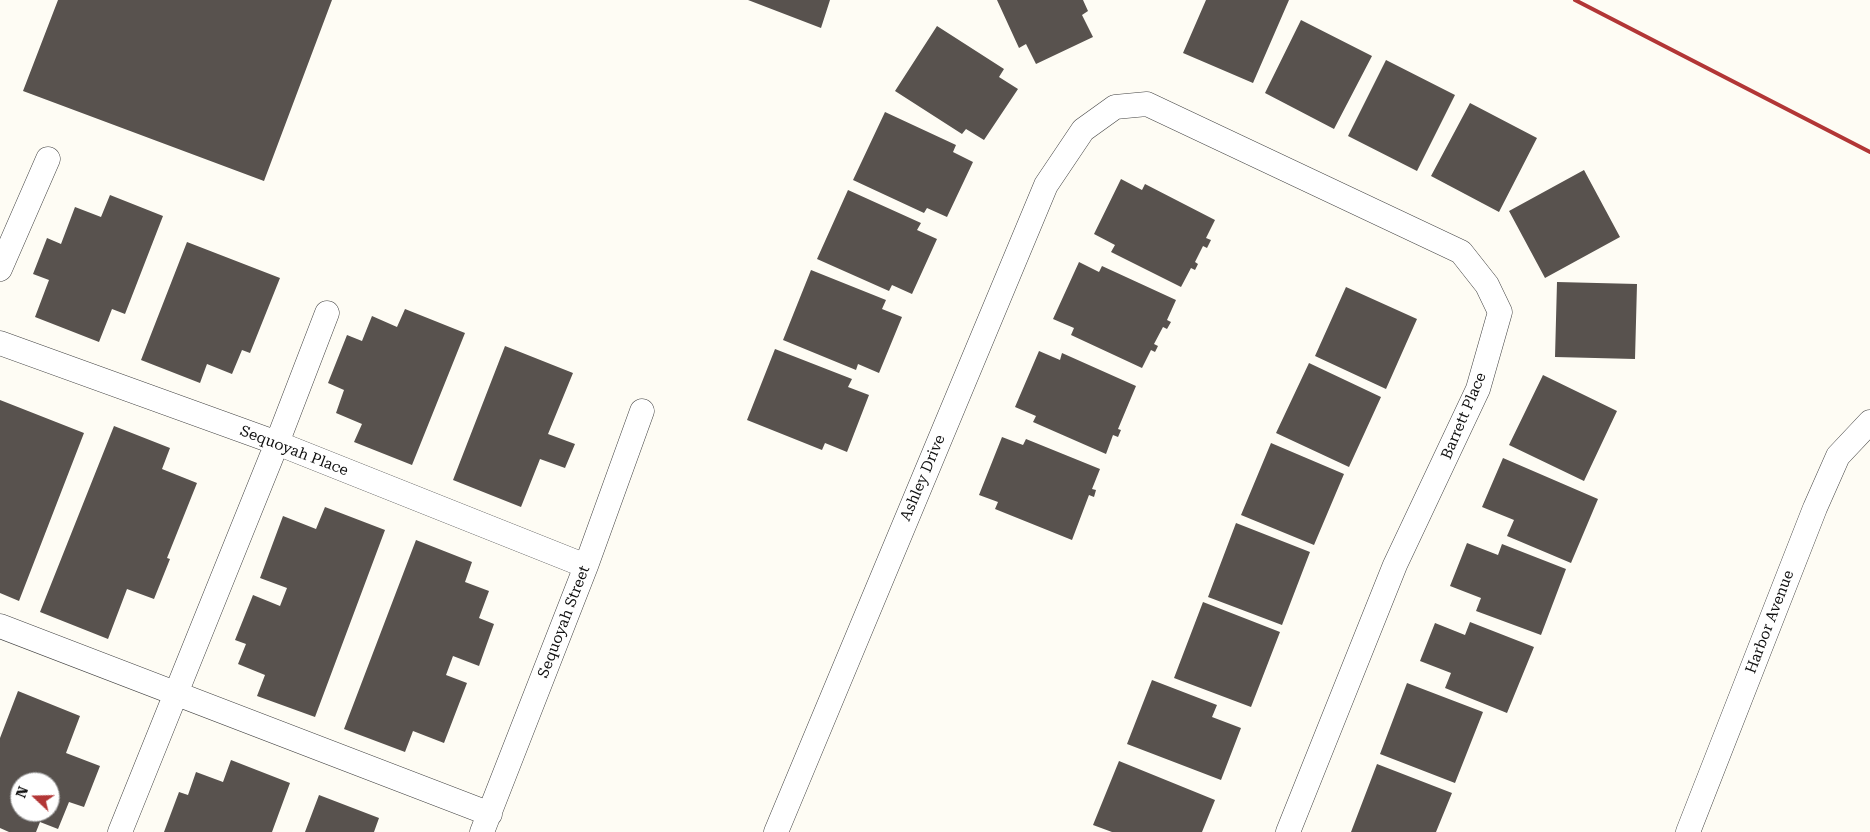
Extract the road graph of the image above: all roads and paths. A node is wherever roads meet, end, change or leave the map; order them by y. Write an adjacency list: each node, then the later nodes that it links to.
1 (1083, 130): 14 (street, Ashley Drive); 15 (street, Barrett Place)
2 (48, 159): 3 (street)
3 (0, 269)
4 (327, 312): 8 (street)
5 (0, 343): 8 (street, Sequoyah Place)
6 (642, 411): 9 (street, Sequoyah Street)
7 (1870, 422): 16 (street, Harbor Avenue)
8 (277, 444): 9 (street, Sequoyah Place); 11 (street)
9 (586, 566): 12 (street, Sequoyah Street)
10 (0, 626): 11 (street)
11 (177, 694): 12 (street); 13 (street)
12 (486, 823)
13 (120, 832)
14 (776, 832)
15 (1288, 832)
16 (1688, 832)

